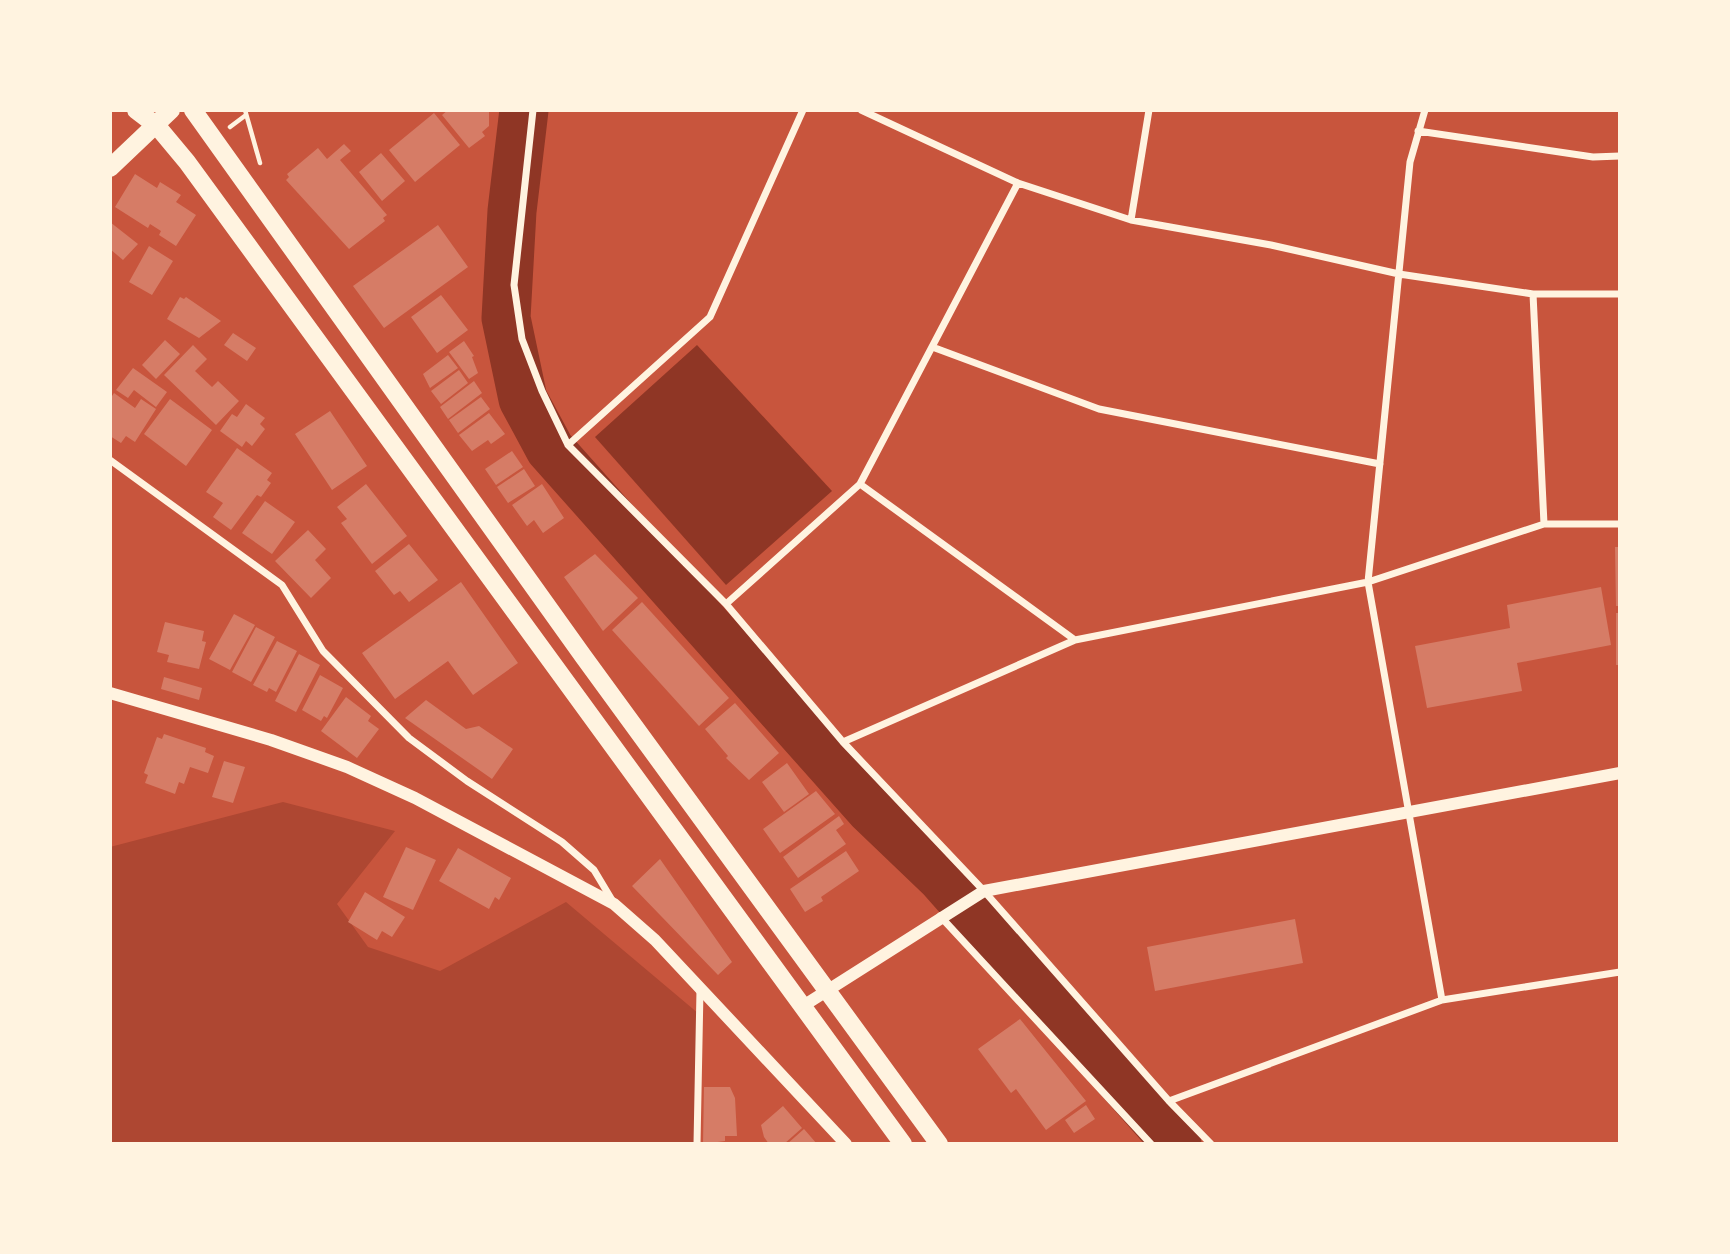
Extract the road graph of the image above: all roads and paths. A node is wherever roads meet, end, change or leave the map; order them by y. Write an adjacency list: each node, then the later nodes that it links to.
1 (136, 110): 10 (main road)
2 (171, 110): 10 (main road)
3 (192, 110): 39 (main road)
4 (533, 110): 21 (street)
5 (803, 110): 21 (street)
6 (860, 110): 15 (street)
7 (1149, 110): 16 (street)
8 (1425, 110): 12 (street)
9 (246, 114): 11 (path)
10 (157, 126): 14 (main road); 41 (main road)
11 (227, 130)
12 (1418, 131): 13 (street); 17 (street)
13 (1620, 156)
14 (110, 168)
15 (1018, 183): 16 (street); 20 (street)
16 (1131, 220): 17 (street)
17 (1399, 274): 18 (street); 23 (street)
18 (1533, 294): 19 (street); 25 (street)
19 (1620, 294)
20 (934, 348): 23 (street); 24 (street)
21 (569, 445): 28 (street)
22 (110, 460): 35 (street)
23 (1380, 464): 27 (street)
24 (860, 484): 28 (street); 29 (street)
25 (1544, 524): 26 (street); 27 (street)
26 (1620, 524)
27 (1368, 582): 29 (street); 33 (street)
28 (726, 604): 31 (street)
29 (1075, 640): 31 (street)
30 (110, 693): 35 (street)
31 (843, 742): 34 (street)
32 (1620, 772): 33 (street)
33 (1408, 810): 34 (street); 40 (street)
34 (981, 892): 36 (street); 42 (street)
35 (614, 904): 38 (street)
36 (940, 916): 39 (street); 47 (street)
37 (1620, 972): 40 (street)
38 (701, 987): 43 (street); 44 (street)
39 (829, 990): 41 (street); 46 (main road)
40 (1442, 1000): 42 (street)
41 (803, 1006): 45 (main road)
42 (1168, 1101): 48 (street)
43 (697, 1144)
44 (846, 1144)
45 (903, 1144)
46 (939, 1144)
47 (1151, 1144)
48 (1211, 1144)

